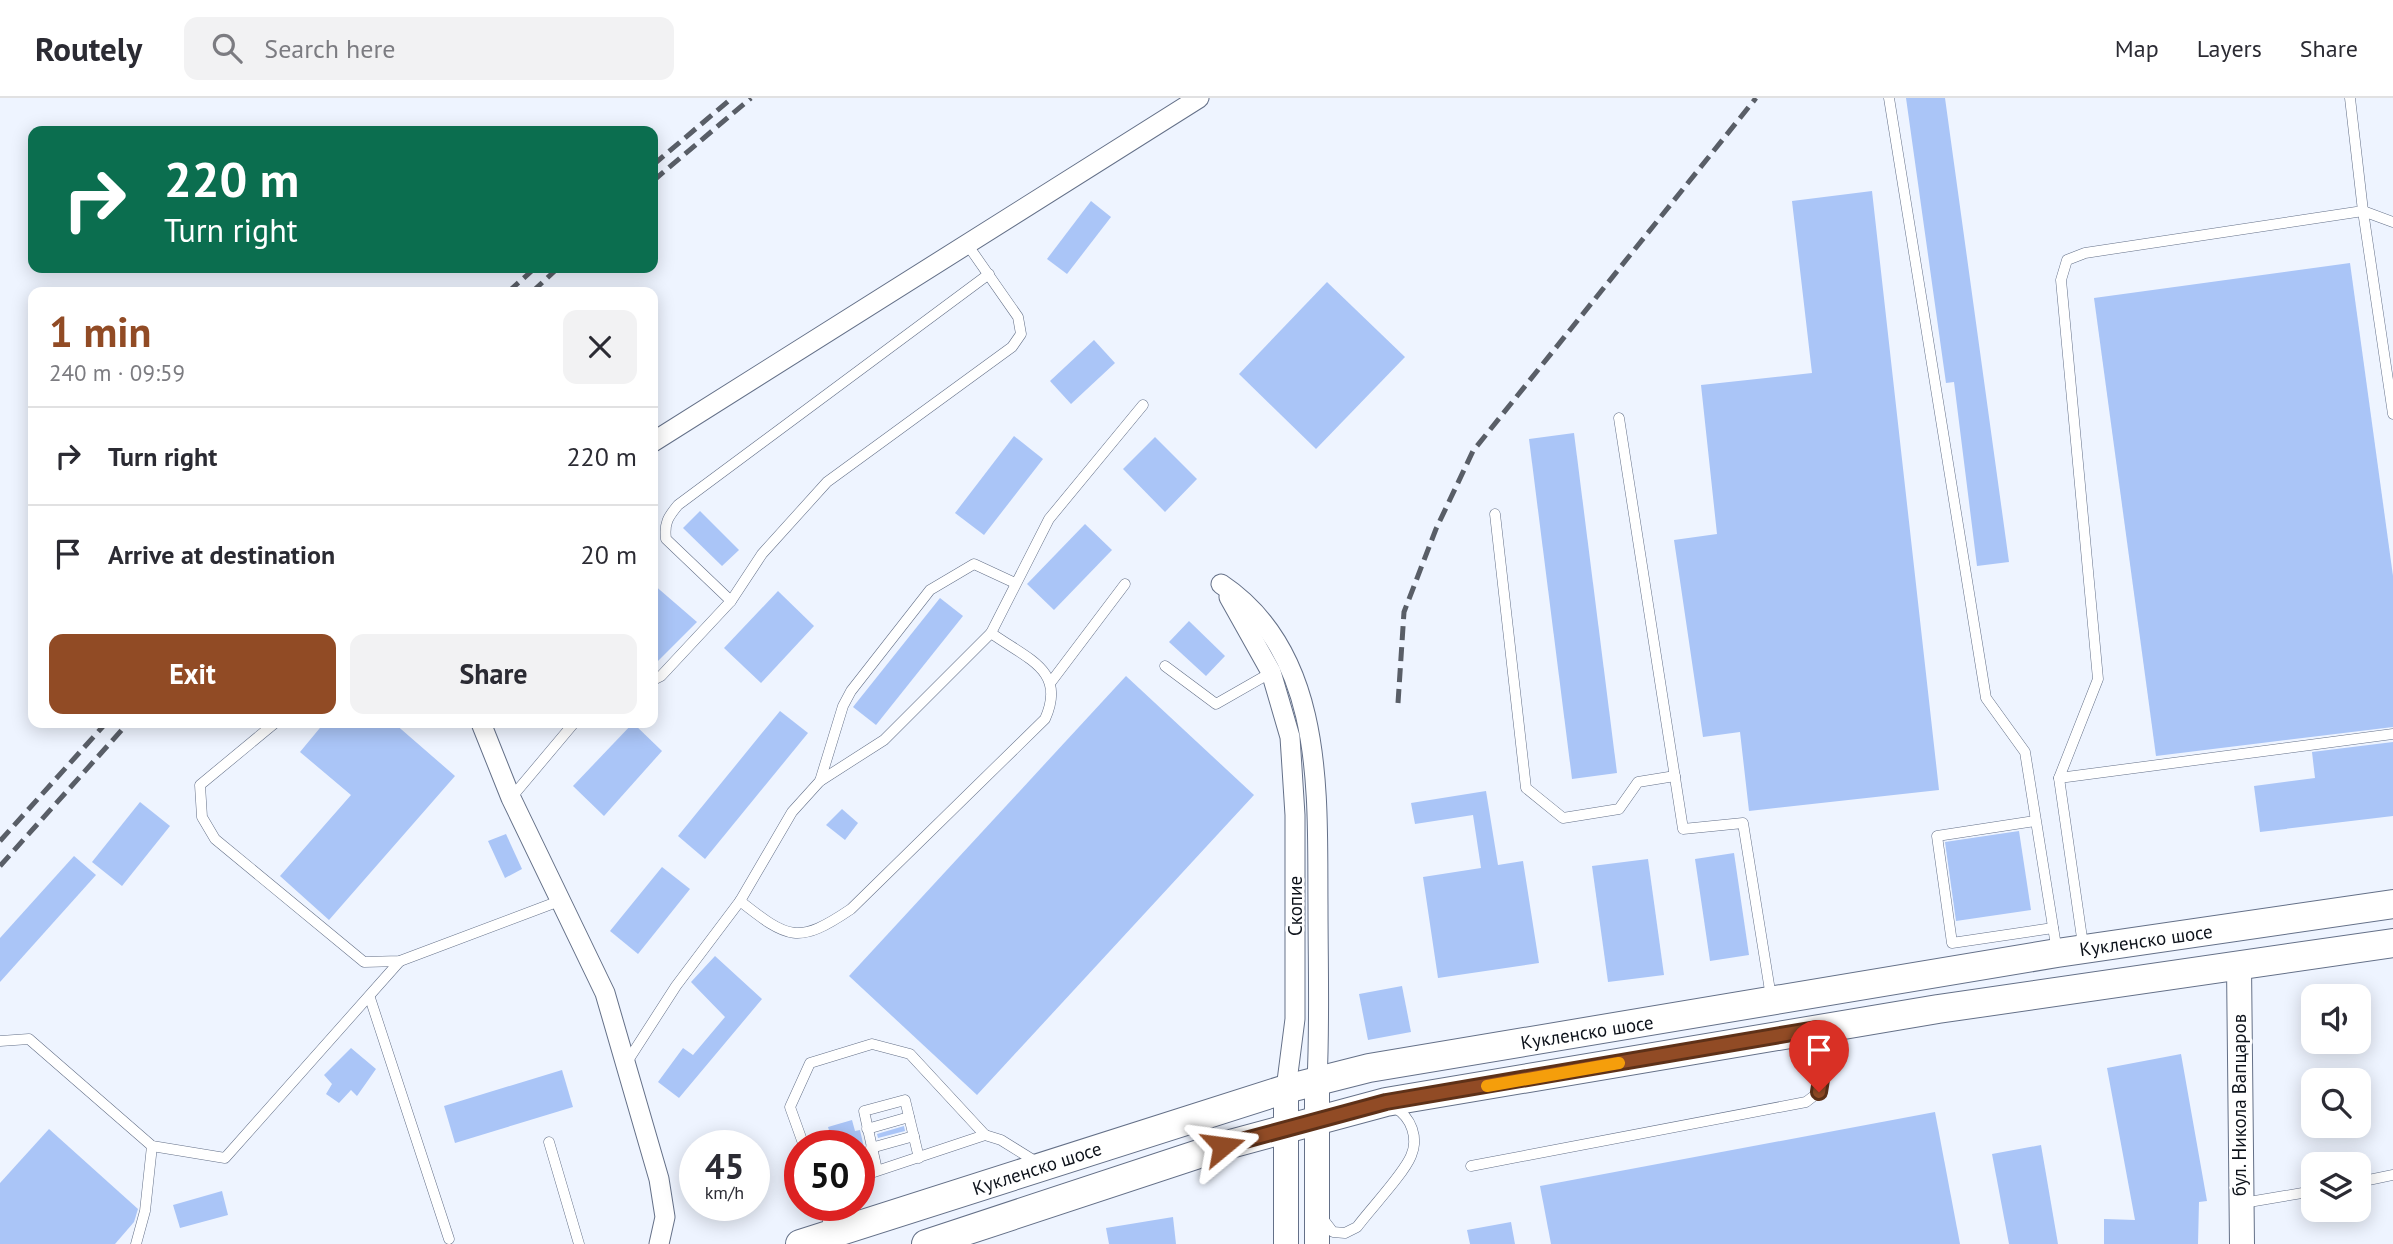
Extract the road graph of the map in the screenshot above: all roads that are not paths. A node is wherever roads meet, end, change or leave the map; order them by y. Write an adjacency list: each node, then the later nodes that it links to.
1 (1199, 98): 6 (street)
2 (1889, 98): 30 (lane)
3 (2350, 98): 4 (lane)
4 (2363, 211): 5 (lane); 9 (lane); 27 (lane)
5 (2393, 222)
6 (967, 244): 7 (lane); 11 (street)
7 (989, 274): 16 (lane); 16 (lane)
8 (1143, 405): 13 (lane)
9 (2393, 414)
10 (1619, 418): 26 (lane)
11 (658, 439)
12 (1495, 514): 26 (lane)
13 (1016, 583): 17 (lane); 28 (lane)
14 (1125, 584): 21 (lane)
15 (1222, 584): 19 (street, Скопие)
16 (731, 601): 20 (lane)
17 (991, 633): 21 (lane); 28 (lane)
18 (1165, 666): 19 (lane)
19 (1280, 670): 31 (street, Скопие); 32 (street)
20 (658, 678)
21 (1051, 682): 34 (lane)
22 (269, 728): 38 (lane)
23 (483, 728): 29 (street)
24 (570, 728): 29 (lane)
25 (2393, 734): 27 (lane)
26 (1675, 776): 41 (lane)
27 (2059, 778): 36 (lane)
28 (820, 780): 34 (lane)
29 (512, 798): 33 (street)
30 (2035, 821): 36 (lane); 36 (lane)
31 (1294, 842): 32 (street); 46 (street, Скопие)
32 (1317, 844): 45 (street)
33 (563, 900): 38 (lane); 44 (street)
34 (740, 901): 44 (lane)
35 (2393, 904): 36 (main road, Кукленско шосе)
36 (2064, 943): 41 (main road, Кукленско шосе)
37 (2393, 943): 39 (main road, Кукленско шосе)
38 (400, 961): 40 (lane)
39 (2239, 965): 42 (main road, Кукленско шосе); 67 (street, бул. Никола Вапцаров)
40 (370, 998): 56 (lane); 70 (lane)
41 (1772, 1001): 45 (main road, Кукленско шосе)
42 (1816, 1029): 47 (main road, Кукленско шосе); 61 (lane)
43 (0, 1041): 56 (lane)
44 (627, 1062): 73 (street)
45 (1317, 1080): 46 (main road, Кукленско шосе); 49 (street)
46 (1286, 1089): 51 (street, Скопие); 60 (main road, Кукленско шосе)
47 (1386, 1102): 49 (main road, Кукленско шосе); 65 (lane)
48 (909, 1117): 50 (lane); 50 (lane); 54 (lane)
49 (1318, 1120): 51 (main road, Кукленско шосе); 65 (street)
50 (867, 1129)
51 (1285, 1129): 75 (main road, Кукленско шосе); 76 (street, Скопие)
52 (798, 1130): 53 (lane)
53 (985, 1135): 58 (lane); 60 (lane)
54 (914, 1136): 57 (lane); 58 (lane)
55 (549, 1142): 72 (lane)
56 (152, 1146): 71 (lane)
57 (875, 1147)
58 (919, 1157): 62 (lane)
59 (875, 1161): 62 (lane)
60 (1041, 1165): 69 (main road, Кукленско шосе)
61 (1471, 1166)
62 (877, 1170)
63 (2393, 1175): 64 (lane)
64 (2371, 1180)
65 (1317, 1190): 77 (street)
66 (2301, 1193): 67 (lane)
67 (2239, 1204): 78 (street, бул. Никола Вапцаров)
68 (828, 1221): 69 (lane)
69 (831, 1233): 74 (main road, Кукленско шосе)
70 (449, 1239)
71 (136, 1244)
72 (579, 1244)
73 (659, 1244)
74 (800, 1244)
75 (926, 1244)
76 (1286, 1244)
77 (1317, 1244)
78 (2242, 1244)

